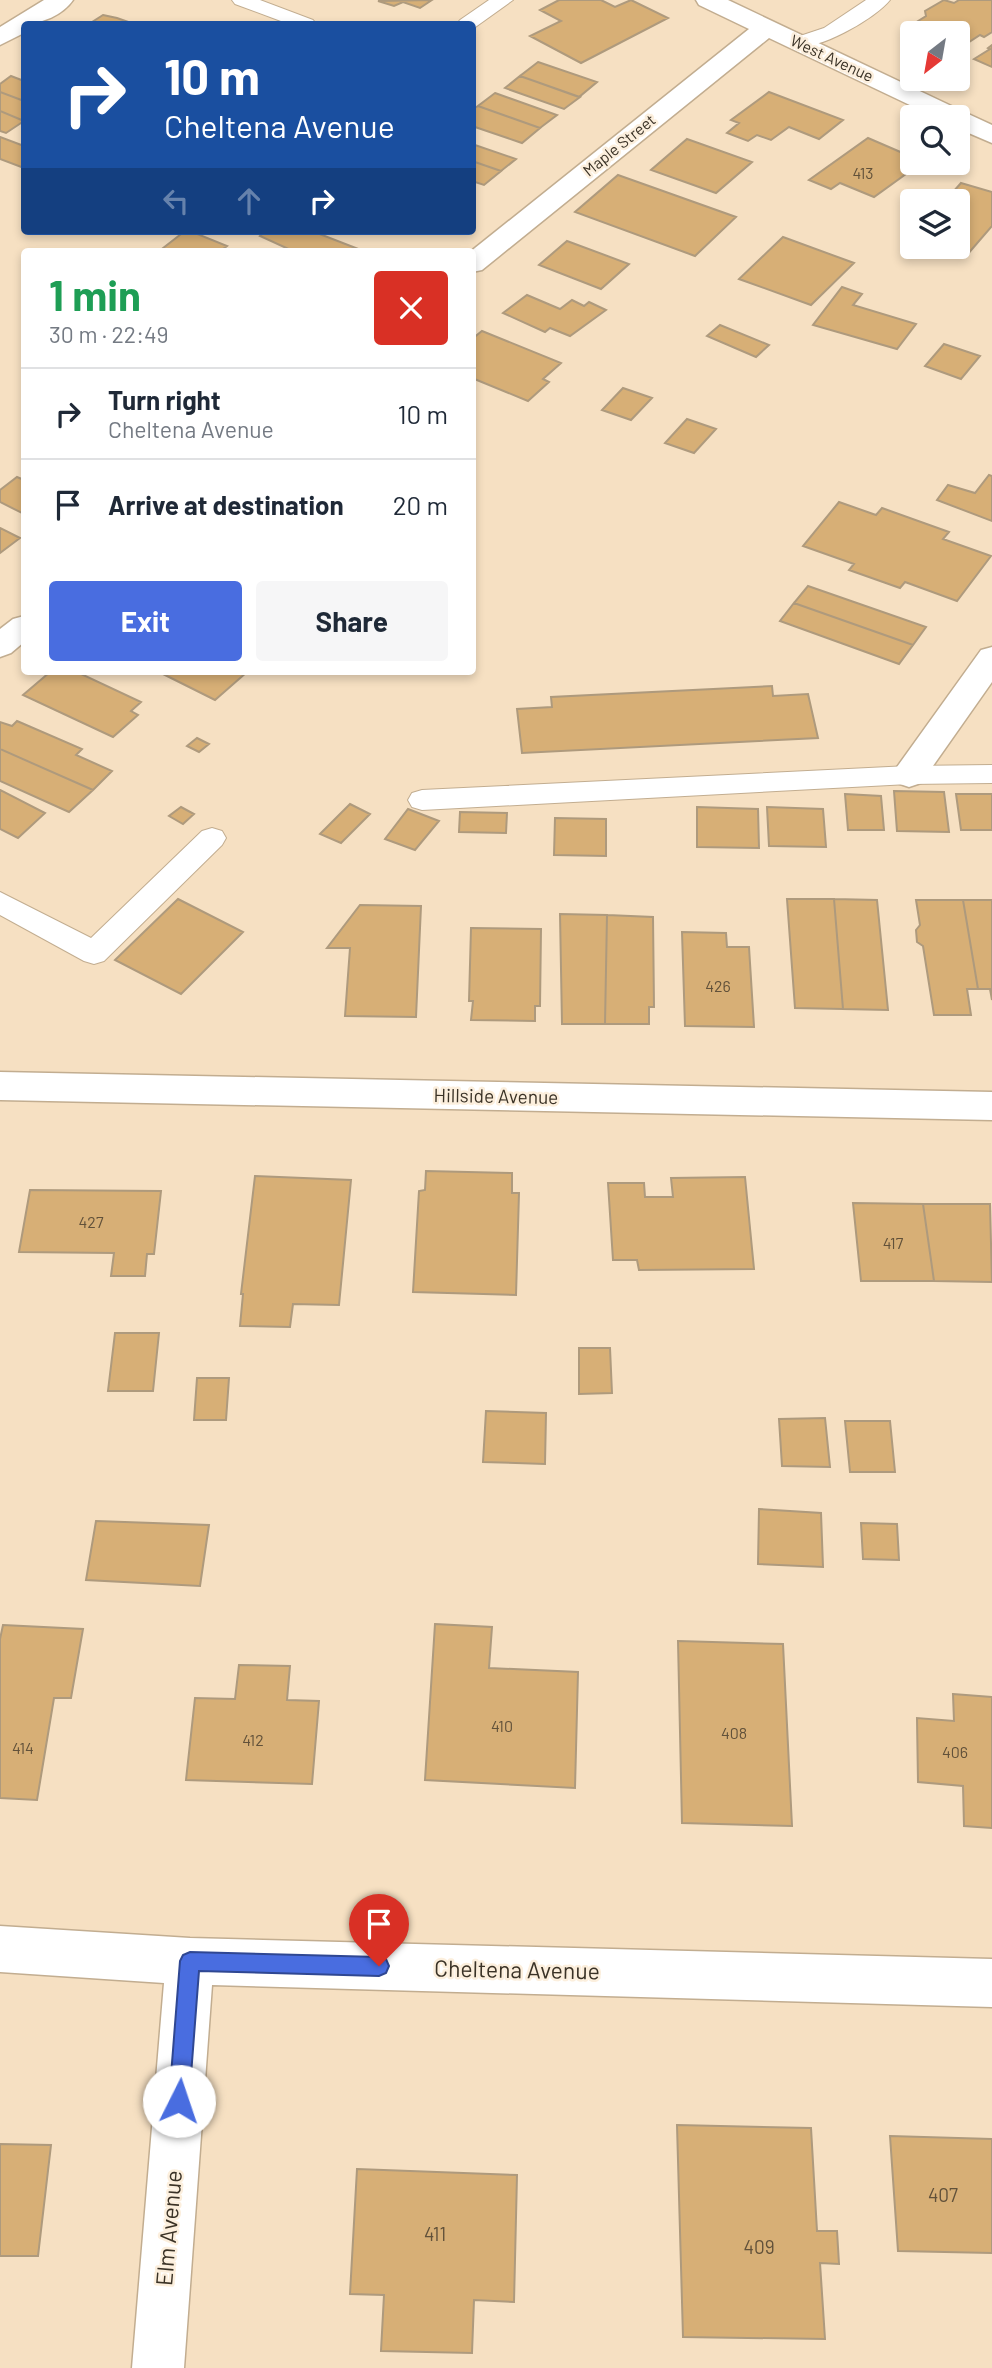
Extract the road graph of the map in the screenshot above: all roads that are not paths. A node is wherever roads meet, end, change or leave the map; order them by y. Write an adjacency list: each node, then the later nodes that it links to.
1 (61, 0): 6 (street)
2 (503, 0): 8 (lane)
3 (708, 0): 10 (street, West Avenue)
4 (880, 0): 12 (lane)
5 (249, 1): 7 (lane)
6 (27, 21)
7 (299, 21)
8 (472, 21)
9 (21, 25): 11 (street)
10 (766, 28): 12 (street, West Avenue); 16 (street, Maple Street)
11 (0, 38)
12 (801, 42): 13 (street, West Avenue)
13 (929, 105)
14 (970, 125): 15 (street, West Avenue)
15 (992, 135)
16 (476, 261)
17 (21, 628): 18 (street)
18 (0, 646)
19 (992, 658): 21 (street)
20 (992, 774): 21 (lane)
21 (909, 775): 22 (lane)
22 (422, 800)
23 (212, 838): 24 (lane)
24 (0, 902)
25 (0, 1086): 26 (street, Hillside Avenue)
26 (992, 1105)
27 (0, 1949): 28 (street, Cheltena Avenue)
28 (190, 1961): 29 (street, Cheltena Avenue); 30 (street, Elm Avenue)
29 (992, 1983)
30 (158, 2368)

